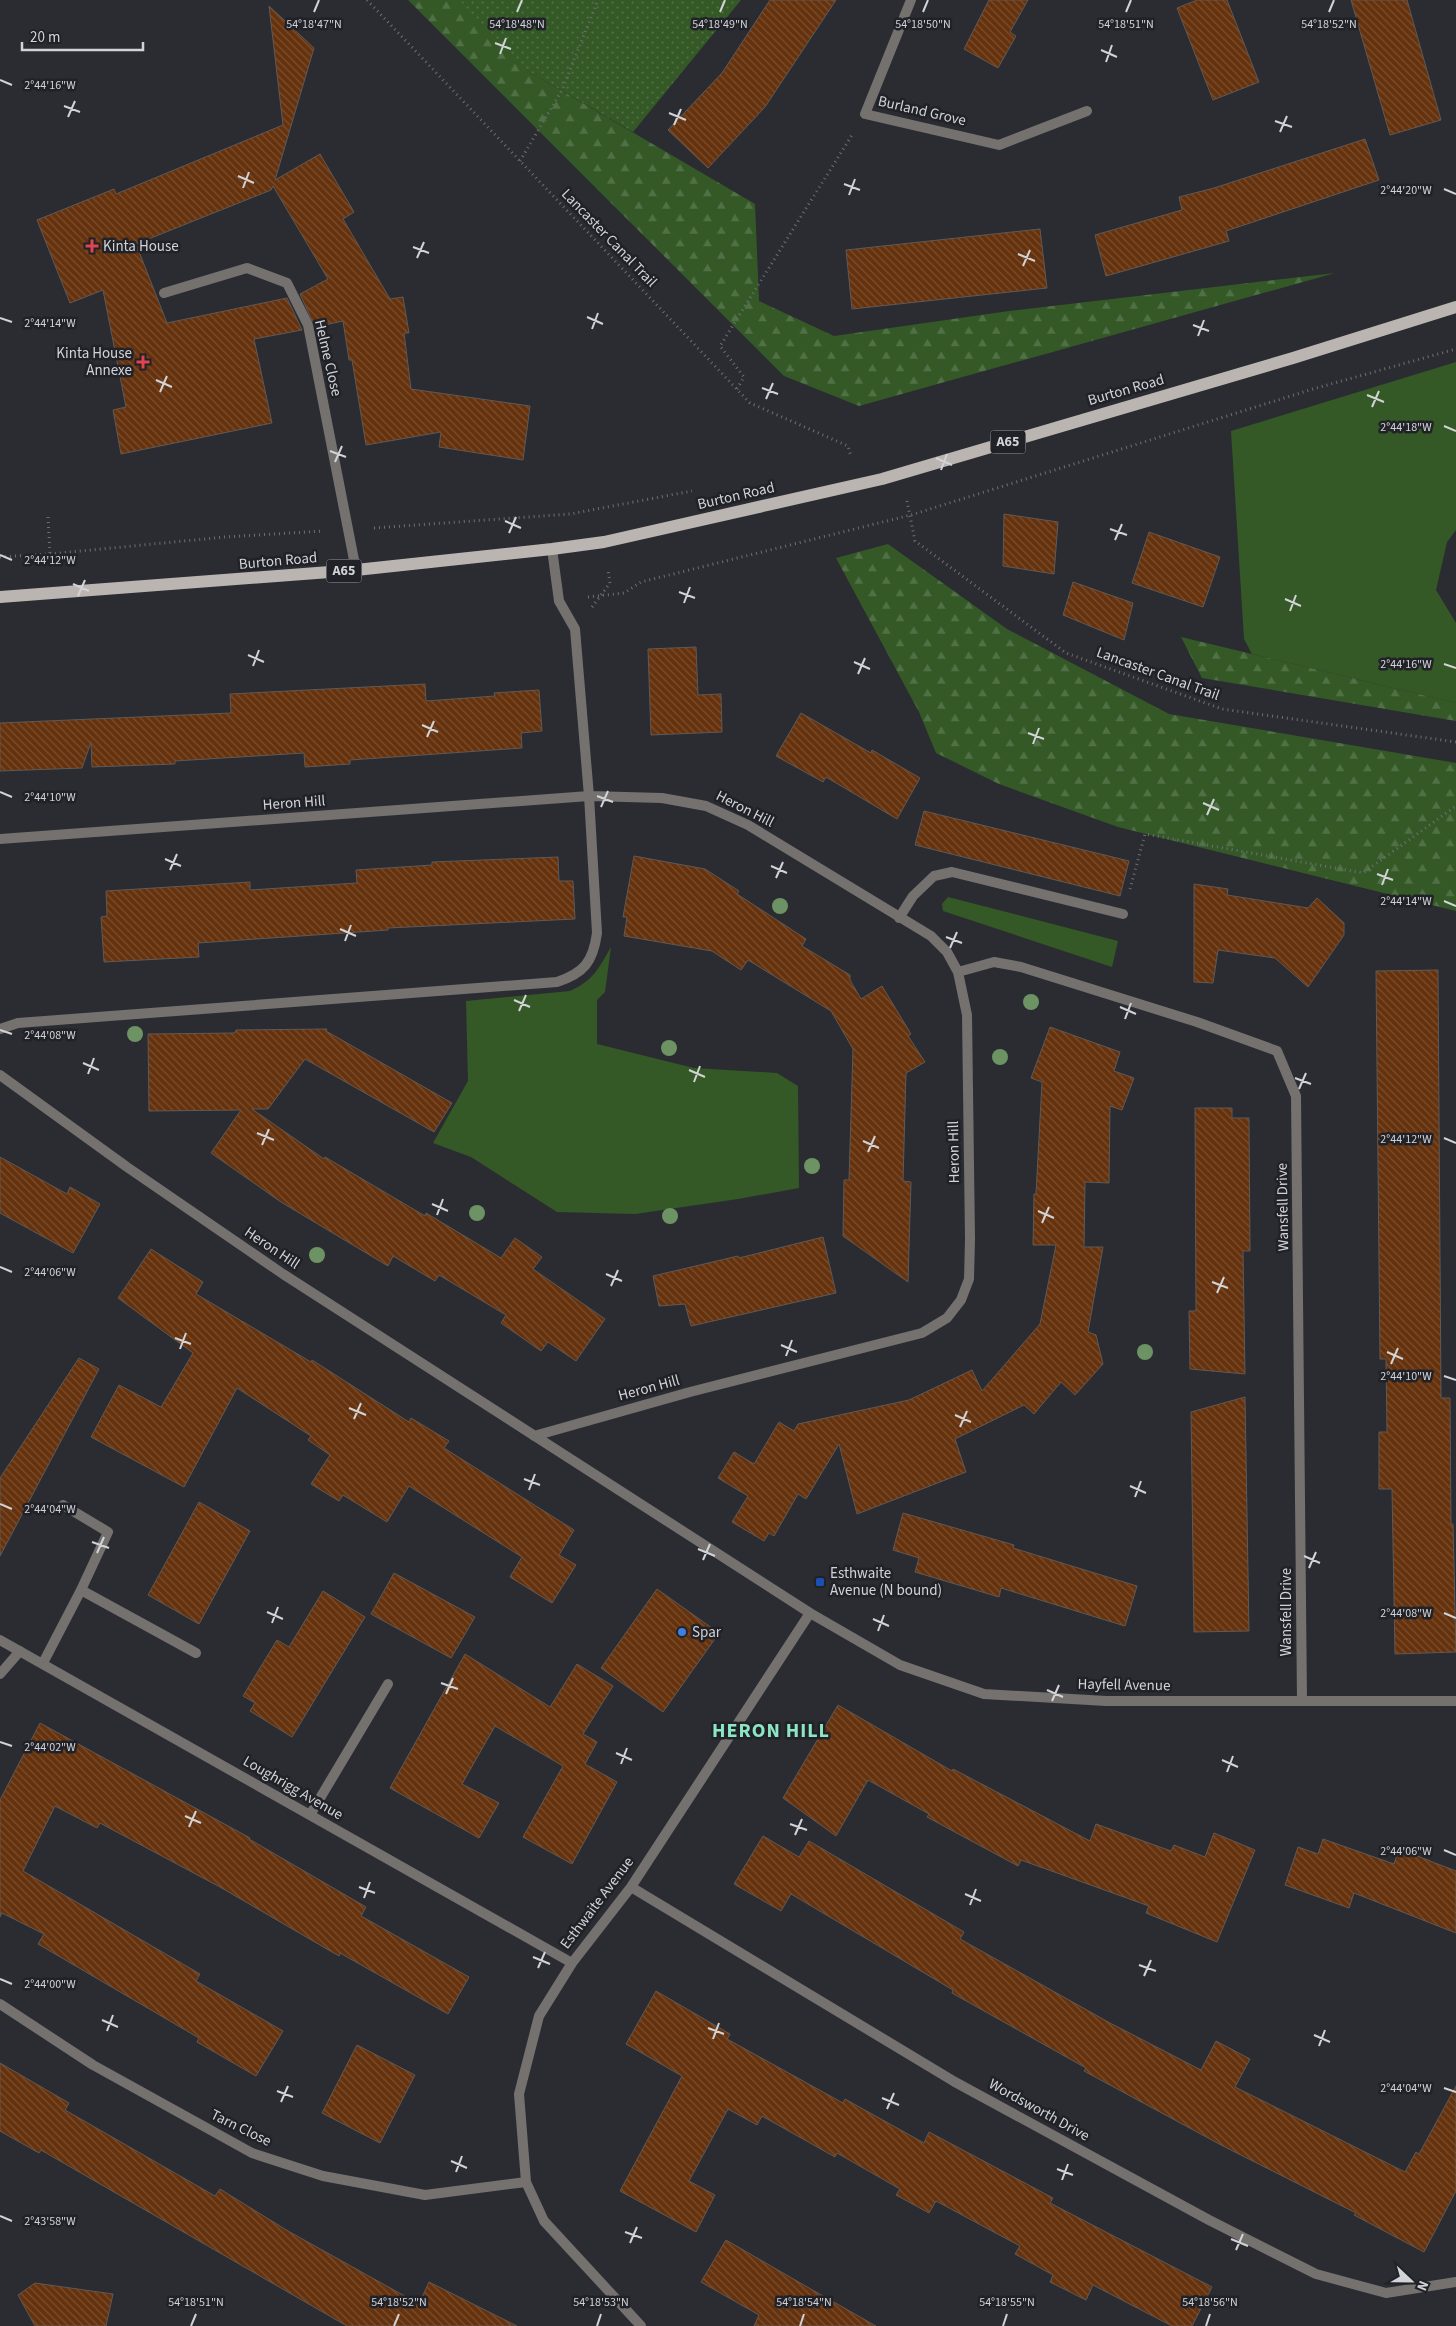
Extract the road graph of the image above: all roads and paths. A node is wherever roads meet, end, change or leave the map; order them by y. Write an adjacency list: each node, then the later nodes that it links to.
1 (367, 0): 6 (path, Lancaster Canal Trail)
2 (598, 0): 6 (path)
3 (911, 0): 5 (street, Burland Grove)
4 (1087, 111): 5 (street, Burland Grove)
5 (865, 114): 10 (path)
6 (520, 161): 10 (path, Lancaster Canal Trail)
7 (164, 293): 15 (street, Helme Close)
8 (1456, 306): 16 (main road, Burton Road / A65)
9 (1456, 349): 13 (path)
10 (737, 389): 11 (path, Lancaster Canal Trail)
11 (853, 460)
12 (697, 490): 15 (path)
13 (910, 515): 21 (path); 24 (path, Lancaster Canal Trail)
14 (48, 517): 18 (path)
15 (348, 530): 18 (path); 20 (street, Helme Close)
16 (604, 542): 17 (main road, Burton Road / A65); 23 (path)
17 (552, 549): 20 (main road, Burton Road / A65); 23 (street)
18 (50, 554): 19 (path)
19 (0, 557)
20 (356, 570): 22 (main road, Burton Road / A65)
21 (612, 594)
22 (0, 597)
23 (575, 629): 25 (street)
24 (1456, 742)
25 (589, 796): 27 (street, Heron Hill); 29 (street, Heron Hill); 31 (street)
26 (1456, 806): 28 (path)
27 (0, 839)
28 (1123, 914): 29 (street)
29 (899, 918): 30 (street, Heron Hill)
30 (958, 972): 33 (street, Heron Hill); 43 (street, Wansfell Drive)
31 (0, 1029)
32 (0, 1075): 33 (street, Heron Hill)
33 (534, 1436): 36 (street, Heron Hill)
34 (63, 1504): 35 (street)
35 (81, 1590): 39 (street); 40 (street)
36 (810, 1613): 43 (street, Hayfell Avenue); 46 (street, Esthwaite Avenue)
37 (0, 1640): 38 (street, Loughrigg Avenue)
38 (20, 1651): 40 (street, Loughrigg Avenue); 41 (street)
39 (196, 1653)
40 (43, 1663): 45 (street, Loughrigg Avenue)
41 (0, 1674)
42 (388, 1684): 45 (street)
43 (1302, 1701): 44 (street, Hayfell Avenue)
44 (1456, 1701)
45 (310, 1815): 47 (street, Loughrigg Avenue)
46 (631, 1887): 47 (street, Esthwaite Avenue); 50 (street, Wordsworth Drive)
47 (572, 1963): 49 (street, Esthwaite Avenue)
48 (0, 2004): 49 (street, Tarn Close)
49 (526, 2182): 51 (street, Esthwaite Avenue)
50 (1456, 2282)
51 (641, 2326)

